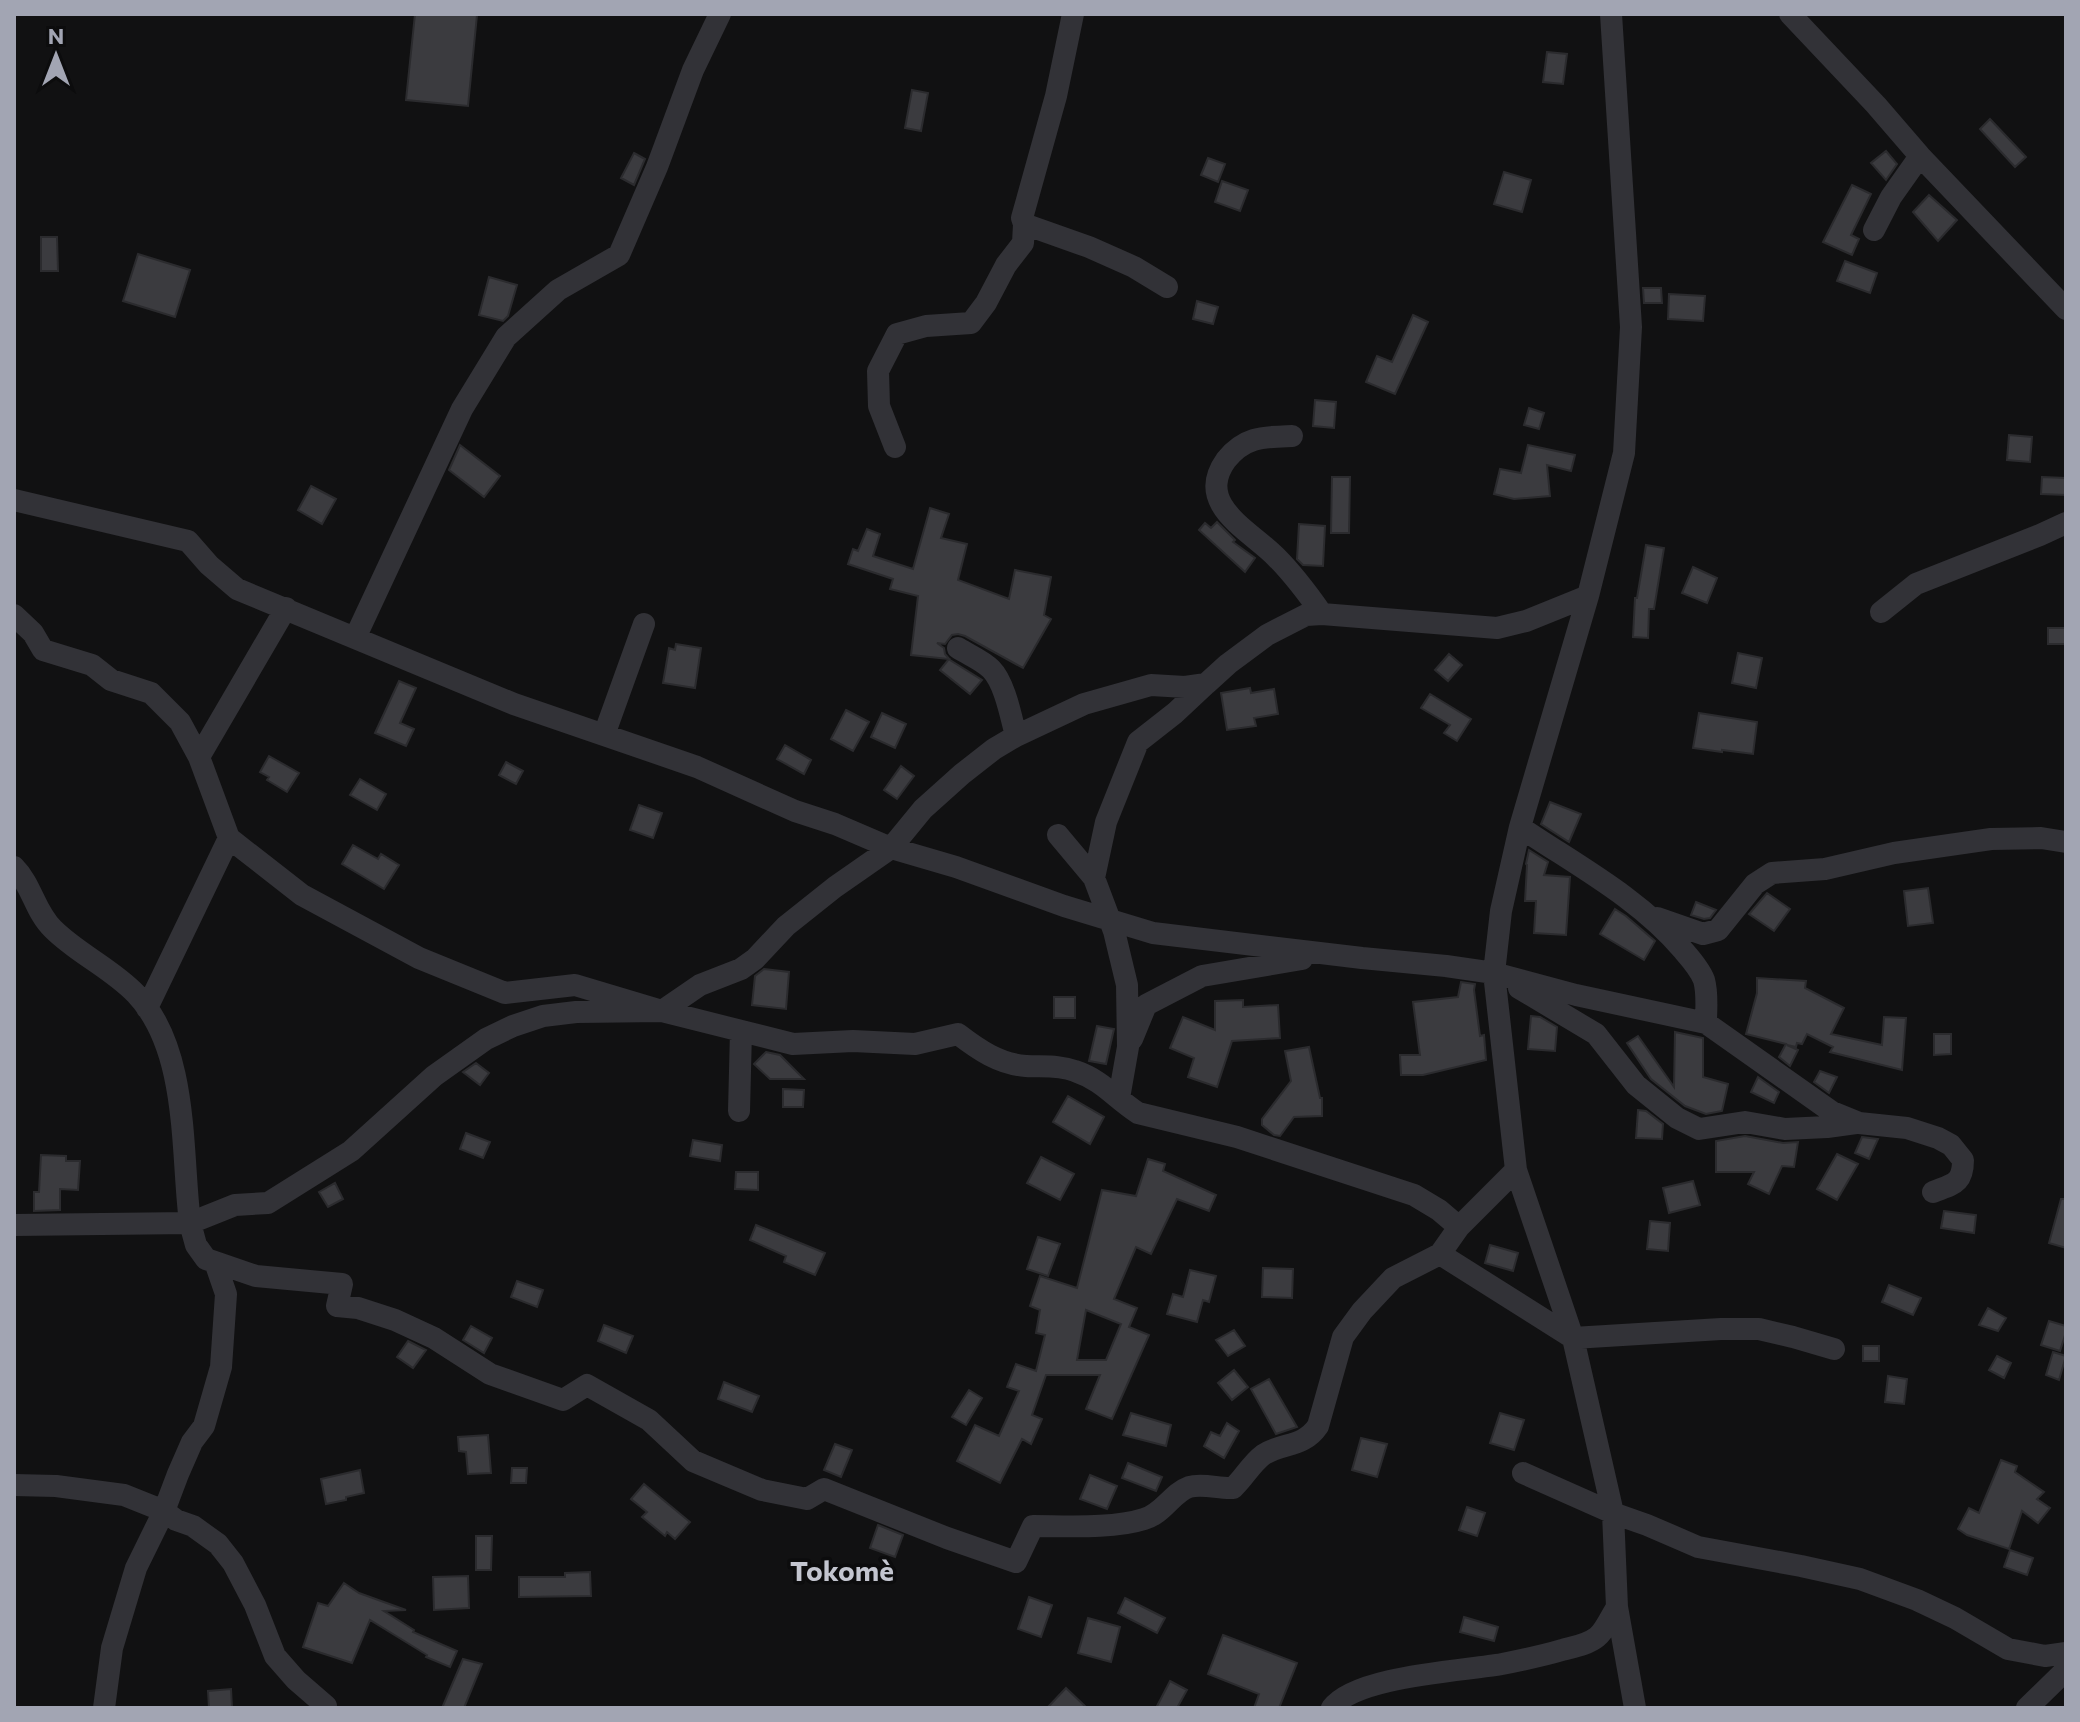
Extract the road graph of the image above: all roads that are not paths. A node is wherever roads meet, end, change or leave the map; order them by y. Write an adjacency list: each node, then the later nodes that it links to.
1 (720, 14): 20 (street)
2 (1073, 14): 6 (street)
3 (1611, 14): 14 (street)
4 (1790, 14): 5 (street)
5 (1920, 156): 7 (street); 9 (street)
6 (1024, 224): 8 (street); 11 (street)
7 (1874, 230)
8 (1167, 287)
9 (2066, 309)
10 (1292, 436): 17 (street)
11 (895, 447)
12 (14, 500): 15 (street)
13 (2066, 523): 16 (street)
14 (1588, 596): 17 (street); 26 (street)
15 (286, 608): 20 (street); 25 (street)
16 (1881, 612)
17 (1322, 614): 22 (street)
18 (14, 615): 25 (street)
19 (644, 624): 23 (street)
20 (355, 638): 23 (street)
21 (958, 648): 24 (street)
22 (1206, 684): 24 (street); 32 (street)
23 (604, 735): 30 (street)
24 (1016, 736): 30 (street)
25 (199, 757): 28 (street)
26 (1520, 827): 33 (street); 36 (street)
27 (1058, 835): 32 (street)
28 (229, 838): 37 (street); 38 (street)
29 (2066, 842): 33 (street)
30 (891, 848): 34 (street); 38 (street)
31 (14, 867): 37 (street)
32 (1094, 878): 34 (street)
33 (1645, 913): 39 (street)
34 (1110, 920): 35 (street); 41 (street)
35 (1335, 955): 36 (street); 41 (street)
36 (1494, 973): 39 (street); 44 (street); 45 (street)
37 (147, 1008): 47 (street)
38 (662, 1011): 40 (street); 47 (street)
39 (1706, 1023): 44 (street)
40 (741, 1031): 42 (street); 43 (street)
41 (1128, 1047): 42 (street)
42 (1119, 1098): 49 (street)
43 (739, 1111)
44 (1859, 1123): 46 (street)
45 (1516, 1170): 49 (street); 52 (street)
46 (1933, 1192)
47 (190, 1223): 48 (street); 51 (street)
48 (14, 1225)
49 (1459, 1227): 50 (street)
50 (1440, 1254): 51 (street); 52 (street)
51 (215, 1262): 56 (street)
52 (1573, 1338): 53 (street); 57 (street)
53 (1834, 1349)
54 (1523, 1473): 57 (street)
55 (14, 1485): 56 (street)
56 (164, 1511): 63 (street); 64 (street)
57 (1613, 1513): 58 (street); 61 (street)
58 (1617, 1607): 59 (street); 60 (street)
59 (1622, 1634): 60 (street); 66 (street)
60 (1598, 1637): 65 (street)
61 (2066, 1653)
62 (2066, 1670): 67 (street)
63 (104, 1708)
64 (326, 1708)
65 (1332, 1708)
66 (1635, 1708)
67 (2027, 1708)

